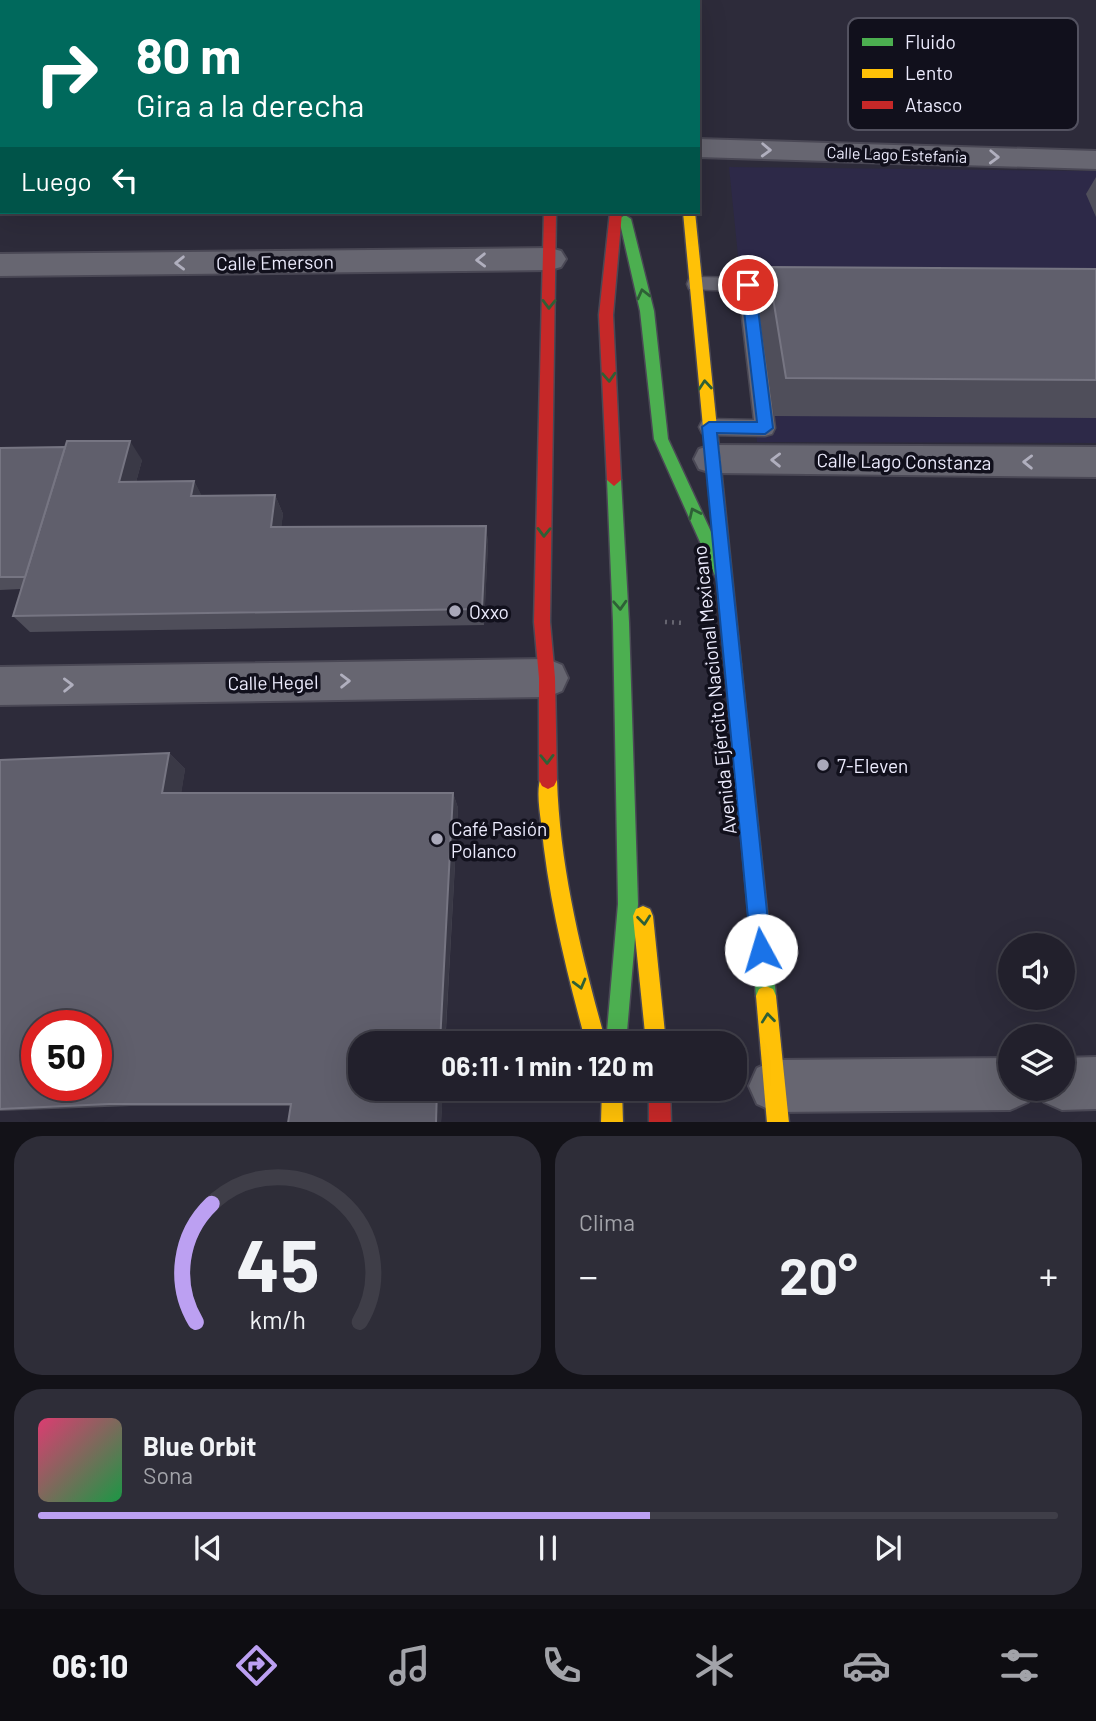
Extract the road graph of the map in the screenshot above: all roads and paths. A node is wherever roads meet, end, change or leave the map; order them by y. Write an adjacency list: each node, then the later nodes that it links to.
1 (700, 148): 2 (street, Calle Lago Estefania, one-way to 2)
2 (1096, 160)
3 (550, 214): 7 (main road)
4 (616, 214): 15 (main road, one-way to 15)
5 (623, 214): 12 (main road, one-way to 5)
6 (689, 214): 9 (main road, Avenida Ejército Nacional Mexicano)
7 (550, 259): 8 (street, Calle Emerson, one-way to 8); 13 (main road, one-way to 13)
8 (0, 265)
9 (696, 284): 10 (main road, Avenida Ejército Nacional Mexicano, one-way to 9); 10 (lane)
10 (711, 443): 11 (street, Calle Lago Constanza, one-way to 10); 12 (main road, Avenida Ejército Nacional Mexicano)
11 (1096, 463)
12 (723, 575): 24 (main road, Avenida Ejército Nacional Mexicano, one-way to 12)
13 (547, 678): 14 (street, Calle Hegel, one-way to 13); 16 (main road, one-way to 16)
14 (0, 686)
15 (623, 730): 17 (main road); 18 (main road, one-way to 18)
16 (593, 1031)
17 (617, 1031)
18 (655, 1031)
19 (1096, 1083): 20 (street)
20 (1075, 1084)
21 (998, 1085): 24 (street)
22 (611, 1101): 25 (main road)
23 (659, 1101): 26 (main road)
24 (777, 1104)
25 (612, 1122)
26 (660, 1122)

